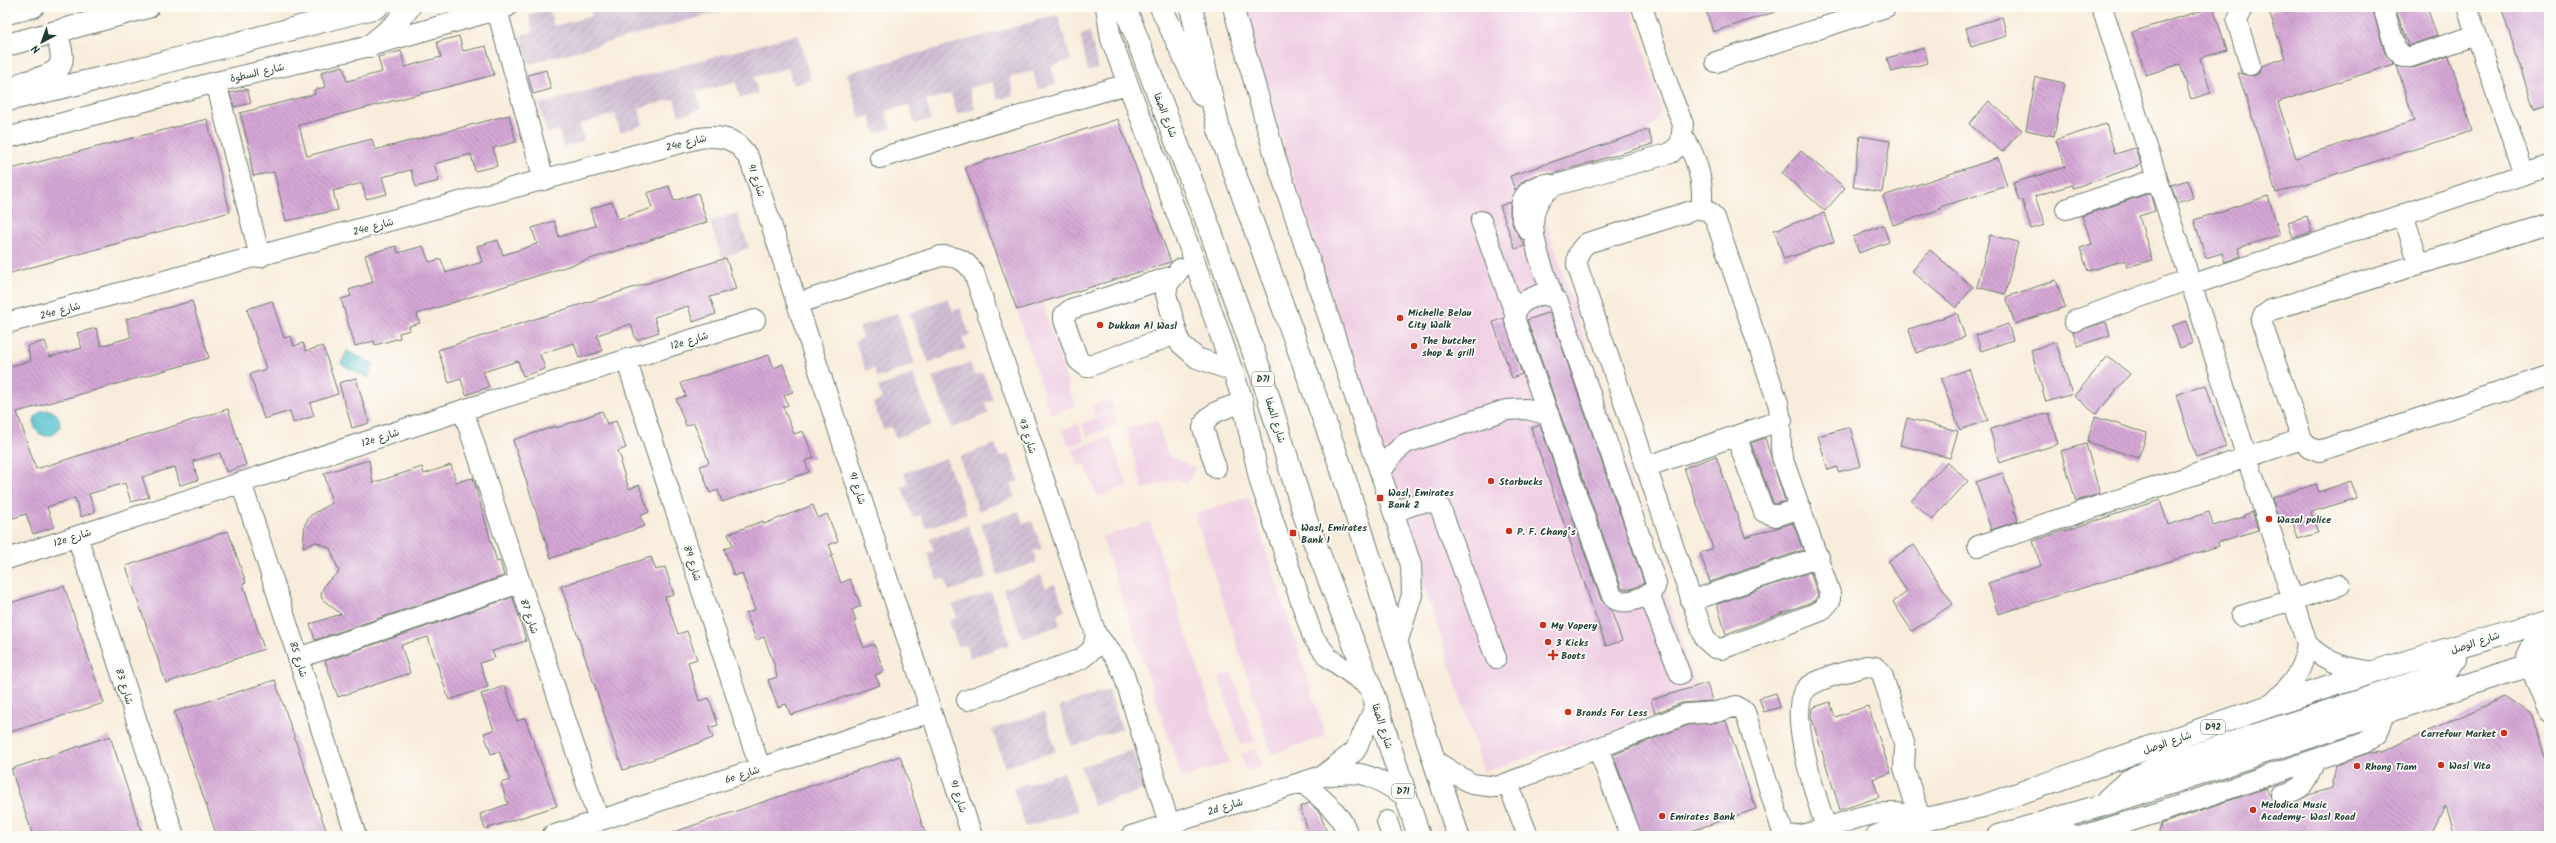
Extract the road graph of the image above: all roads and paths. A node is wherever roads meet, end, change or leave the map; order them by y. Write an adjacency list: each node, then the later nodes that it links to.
1 (34, 7): 17 (street)
2 (148, 7): 18 (main road)
3 (377, 7): 28 (main road)
4 (410, 7): 21 (main road)
5 (1106, 7): 25 (street)
6 (1125, 7): 99 (main road, شارع الصفا / D71)
7 (1160, 7): 29 (main road)
8 (1191, 7): 29 (main road)
9 (1232, 7): 65 (street)
10 (1642, 7): 27 (street)
11 (1886, 7): 22 (street)
12 (2102, 7): 37 (street)
13 (2243, 7): 23 (street)
14 (2383, 7): 19 (street)
15 (2467, 7): 19 (street)
16 (502, 8): 21 (street, شارع السطوة); 38 (street)
17 (7, 14)
18 (55, 32): 20 (main road); 26 (main road)
19 (2476, 35): 36 (street)
20 (7, 45)
21 (370, 46): 24 (street, شارع السطوة)
22 (1716, 62)
23 (2250, 65)
24 (216, 82): 31 (street, شارع السطوة); 44 (street)
25 (1127, 84): 33 (street); 45 (street)
26 (7, 89)
27 (1672, 97): 30 (street); 34 (street)
28 (7, 100)
29 (1219, 130): 91 (main road)
30 (1683, 137): 34 (street); 39 (street)
31 (7, 138)
32 (738, 143): 38 (street, 24e شارع); 50 (street, شارع 91)
33 (880, 158)
34 (1639, 160): 49 (street)
35 (2549, 166): 36 (street)
36 (2524, 174): 41 (street)
37 (2156, 179): 40 (street); 48 (street)
38 (544, 180): 44 (street, 24e شارع)
39 (1701, 209): 64 (street); 70 (street)
40 (2066, 209)
41 (2403, 214): 46 (street); 48 (street)
42 (1481, 221): 51 (street)
43 (2549, 224): 46 (street)
44 (260, 257): 54 (street, 24e شارع)
45 (1193, 257): 47 (street); 57 (street)
46 (2419, 264): 67 (street)
47 (1173, 276): 55 (street); 55 (street)
48 (2190, 282): 53 (street); 69 (street)
49 (1553, 296): 51 (street); 75 (street)
50 (799, 303): 89 (street, شارع 93); 102 (street, شارع 91)
51 (1515, 312): 59 (street)
52 (755, 320): 56 (street, 12e شارع)
53 (2074, 321)
54 (7, 324)
55 (1176, 334): 57 (street)
56 (626, 359): 61 (street, 12e شارع); 108 (street, شارع 89)
57 (1233, 371): 60 (street)
58 (2549, 376): 67 (street)
59 (1536, 378): 62 (street); 63 (street)
60 (1243, 402): 71 (street); 99 (street)
61 (463, 410): 73 (street, 12e شارع); 82 (street, شارع 87)
62 (1506, 410): 63 (street); 68 (street)
63 (1549, 415): 84 (street)
64 (1782, 420): 66 (street); 76 (street)
65 (1364, 427): 68 (street); 72 (street)
66 (1736, 436): 70 (street); 76 (street)
67 (2302, 439): 69 (street)
68 (1406, 443): 72 (street)
69 (2247, 458): 79 (street); 86 (street)
70 (1645, 467): 74 (street)
71 (1216, 468)
72 (1381, 472): 77 (street)
73 (241, 482): 78 (street, 12e شارع); 94 (street, شارع 85)
74 (1653, 486): 75 (street); 85 (street)
75 (1625, 496): 84 (street)
76 (1801, 508): 80 (street)
77 (1394, 512): 91 (street); 95 (street)
78 (77, 536): 81 (street, 12e شارع); 121 (street, شارع 83)
79 (1978, 546)
80 (1819, 557): 85 (street); 85 (street)
81 (7, 559)
82 (519, 583): 94 (street); 117 (street, شارع 87)
83 (2340, 585): 86 (street)
84 (1649, 594): 98 (street)
85 (1691, 601)
86 (2293, 601): 87 (street); 92 (street)
87 (2241, 616)
88 (2549, 621): 93 (main road, شارع الوصل / D92)
89 (1096, 634): 100 (street); 118 (street)
90 (2549, 638): 96 (main road)
91 (1397, 643): 106 (main road)
92 (2307, 644): 97 (street); 101 (street)
93 (2455, 649): 97 (main road, شارع الوصل / D92); 114 (main road)
94 (298, 658): 122 (street, شارع 85)
95 (1496, 658)
96 (2540, 663): 103 (main road); 104 (street)
97 (2377, 672): 101 (main road, شارع الوصل / D92)
98 (1680, 674)
99 (1374, 697): 109 (street, 2d شارع); 112 (main road, شارع الصفا / D71)
100 (967, 700)
101 (2268, 708): 115 (main road, شارع الوصل / D92)
102 (932, 712): 108 (street, 6e شارع); 124 (street, شارع 91)
103 (2386, 712): 107 (street); 114 (main road)
104 (2549, 712)
105 (1598, 748): 110 (street); 130 (street); 131 (street)
106 (1433, 760): 110 (street); 113 (main road)
107 (2315, 760): 111 (street); 136 (street)
108 (760, 768): 117 (street, 6e شارع)
109 (1311, 780): 112 (street, 2d شارع); 118 (street, 2d شارع); 126 (street)
110 (1508, 784): 129 (street)
111 (2281, 795)
112 (1404, 796): 120 (main road, شارع الصفا / D71)
113 (1446, 802): 127 (main road); 128 (main road)
114 (2103, 805): 116 (main road)
115 (1927, 816): 119 (street); 119 (street); 133 (main road, شارع الوصل / D92)
116 (2051, 820): 134 (main road); 135 (street)
117 (599, 821): 123 (street, 6e شارع)
118 (1169, 824): 125 (street, 2d شارع)
119 (1826, 828): 132 (street)
120 (1414, 834)
121 (174, 836)
122 (356, 836)
123 (552, 836)
124 (972, 836)
125 (1131, 836)
126 (1348, 836)
127 (1458, 836)
128 (1472, 836)
129 (1528, 836)
130 (1630, 836)
131 (1784, 836)
132 (1790, 836)
133 (1877, 836)
134 (1998, 836)
135 (2074, 836)
136 (2082, 836)

